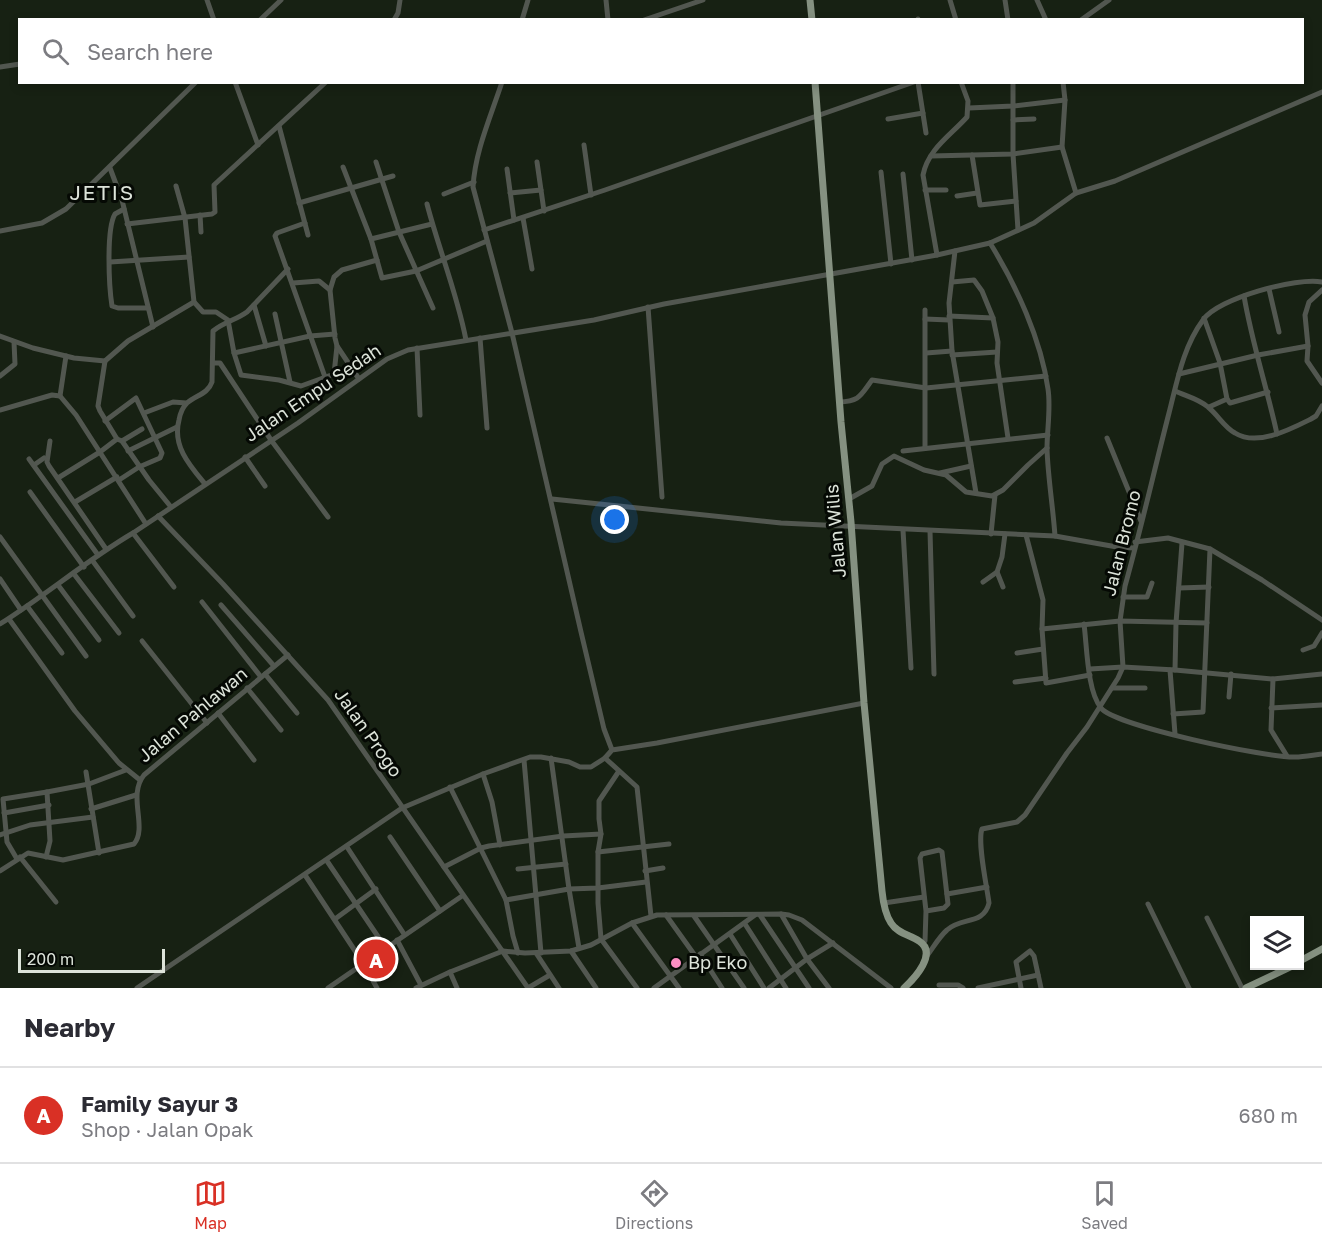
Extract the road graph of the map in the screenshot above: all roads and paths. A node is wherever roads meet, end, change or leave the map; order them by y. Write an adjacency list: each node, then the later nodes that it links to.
1 (207, 0): 12 (street)
2 (280, 0): 13 (street)
3 (400, 0): 14 (street)
4 (528, 0): 15 (street)
5 (606, 0): 16 (street)
6 (703, 0): 17 (street)
7 (810, 0): 18 (main road)
8 (950, 0): 19 (street)
9 (1005, 0): 20 (street)
10 (1037, 0): 21 (street)
11 (1109, 0): 22 (street)
12 (213, 18)
13 (262, 18)
14 (395, 18)
15 (523, 18)
16 (608, 18)
17 (650, 18)
18 (812, 18)
19 (955, 18)
20 (1008, 18)
21 (1045, 18)
22 (1084, 18)
23 (18, 64): 24 (street)
24 (0, 67)
25 (194, 84): 55 (street)
26 (236, 84): 46 (street)
27 (324, 84): 44 (street)
28 (501, 84): 61 (street)
29 (815, 84): 40 (main road, Jalan Wilis)
30 (910, 84): 40 (street)
31 (916, 84): 39 (street)
32 (962, 84): 38 (street)
33 (1013, 84): 37 (street)
34 (1063, 84): 36 (street)
35 (1322, 92): 69 (street, Jalan Empu Sedah)
36 (1065, 100): 37 (street); 48 (street)
37 (1013, 106): 38 (street); 43 (street)
38 (969, 108): 51 (street)
39 (923, 113): 41 (street); 45 (street)
40 (817, 118): 71 (street); 106 (main road, Jalan Wilis)
41 (888, 119)
42 (1034, 119): 43 (street)
43 (1012, 120): 49 (street)
44 (279, 126): 46 (street); 74 (street)
45 (927, 133)
46 (258, 145): 78 (street)
47 (584, 146): 71 (street)
48 (1062, 147): 49 (street); 69 (street)
49 (1013, 153): 50 (street); 73 (street)
50 (972, 155): 51 (street); 68 (street)
51 (931, 156): 65 (street)
52 (376, 162): 60 (street)
53 (537, 162): 64 (street)
54 (343, 166): 63 (street)
55 (110, 168): 76 (street); 87 (street)
56 (507, 169): 67 (street)
57 (880, 172): 102 (street)
58 (903, 174): 100 (street)
59 (393, 176): 60 (street)
60 (382, 180): 63 (street); 89 (street)
61 (474, 182): 70 (street); 85 (street)
62 (176, 186): 79 (street)
63 (352, 189): 74 (street); 91 (street)
64 (541, 190): 67 (street); 77 (street)
65 (925, 190): 66 (street); 95 (street)
66 (946, 190)
67 (510, 193): 81 (street)
68 (977, 193): 72 (street); 73 (street)
69 (1076, 193): 86 (street, Jalan Empu Sedah)
70 (444, 194)
71 (591, 195): 77 (street)
72 (957, 196)
73 (1016, 201): 86 (street)
74 (299, 203): 82 (street)
75 (427, 204): 84 (street)
76 (124, 209): 83 (street); 101 (street)
77 (544, 211): 80 (street)
78 (200, 215): 79 (street); 88 (street)
79 (185, 218): 83 (street); 96 (street)
80 (523, 218): 81 (street); 104 (street)
81 (514, 220): 85 (street)
82 (305, 223): 90 (street); 103 (street)
83 (127, 224): 98 (street)
84 (432, 224): 89 (street); 97 (street)
85 (484, 230): 92 (street)
86 (1018, 230): 93 (street, Jalan Empu Sedah)
87 (0, 231)
88 (201, 232)
89 (399, 232): 91 (street); 105 (street)
90 (308, 235)
91 (371, 239): 99 (street)
92 (487, 241): 97 (street); 128 (street)
93 (990, 243): 94 (street, Jalan Empu Sedah); 151 (street)
94 (955, 251): 95 (street, Jalan Empu Sedah); 107 (street)
95 (937, 255): 100 (street, Jalan Empu Sedah)
96 (189, 257): 98 (street); 114 (street)
97 (443, 258): 105 (street); 133 (street)
98 (136, 260): 101 (street); 116 (street)
99 (377, 260): 105 (street); 111 (street)
100 (912, 260): 102 (street, Jalan Empu Sedah)
101 (110, 262): 116 (street)
102 (891, 264): 106 (street, Jalan Empu Sedah)
103 (288, 269): 109 (street); 115 (street)
104 (532, 269)
105 (416, 271): 117 (street)
106 (830, 275): 118 (street, Jalan Empu Sedah); 163 (main road, Jalan Wilis)
107 (952, 282): 121 (street); 122 (street)
108 (1322, 282): 110 (street)
109 (292, 283): 111 (street); 131 (street)
110 (1269, 289): 113 (street); 127 (street)
111 (330, 290): 129 (street)
112 (1322, 290): 138 (street)
113 (1244, 296): 123 (street); 144 (street)
114 (194, 302): 125 (street); 126 (street)
115 (254, 304): 125 (street); 137 (street)
116 (148, 308): 126 (street)
117 (432, 308)
118 (648, 308): 128 (street, Jalan Empu Sedah); 202 (street)
119 (925, 310): 124 (street)
120 (274, 314): 135 (street)
121 (949, 318): 122 (street); 124 (street); 143 (street)
122 (993, 318): 140 (street)
123 (1204, 318): 148 (street); 149 (street, Jalan Bromo)
124 (925, 319): 142 (street)
125 (228, 320): 141 (street); 147 (street)
126 (153, 327): 146 (street)
127 (1279, 332)
128 (512, 333): 132 (street, Jalan Empu Sedah); 203 (street)
129 (335, 334): 131 (street); 136 (street)
130 (0, 336): 134 (street)
131 (310, 336): 135 (street); 152 (street)
132 (480, 338): 133 (street, Jalan Empu Sedah); 172 (street)
133 (466, 340): 139 (street, Jalan Empu Sedah)
134 (14, 342): 145 (street); 150 (street)
135 (282, 342): 137 (street); 155 (street)
136 (337, 345): 152 (street); 153 (street)
137 (266, 346): 141 (street)
138 (1308, 346): 144 (street); 156 (street)
139 (417, 348): 153 (street, Jalan Empu Sedah); 169 (street)
140 (997, 352): 143 (street); 154 (street)
141 (234, 353): 155 (street)
142 (926, 353): 143 (street); 158 (street)
143 (952, 353): 157 (street)
144 (1258, 355): 148 (street); 160 (street)
145 (66, 356): 146 (street); 161 (street)
146 (105, 361): 170 (street)
147 (214, 363): 164 (street); 181 (street)
148 (1220, 363): 149 (street); 162 (street)
149 (1179, 374): 159 (street, Jalan Bromo)
150 (0, 376)
151 (1046, 376): 154 (street); 175 (street)
152 (326, 377): 155 (street)
153 (359, 379): 181 (street, Jalan Empu Sedah)
154 (1000, 381): 157 (street); 177 (street)
155 (290, 382)
156 (1322, 383)
157 (958, 384): 158 (street); 182 (street)
158 (926, 388): 163 (street); 183 (street)
159 (1175, 391): 166 (street); 209 (street, Jalan Bromo)
160 (1268, 392): 162 (street); 174 (street)
161 (60, 396): 167 (street); 187 (street)
162 (1227, 399): 166 (street)
163 (839, 402): 204 (main road, Jalan Wilis)
164 (186, 403): 168 (street); 171 (street)
165 (1322, 406): 174 (street)
166 (1209, 408): 174 (street)
167 (0, 410)
168 (144, 413): 170 (street); 176 (street)
169 (420, 415)
170 (105, 421): 179 (street)
171 (177, 427): 176 (street); 197 (street)
172 (488, 428)
173 (142, 429): 179 (street)
174 (1277, 434)
175 (1048, 435): 177 (street); 184 (street)
176 (155, 438): 185 (street); 193 (street)
177 (1008, 438): 182 (street)
178 (1107, 438): 209 (street)
179 (120, 440): 185 (street); 187 (street)
180 (50, 441): 195 (street)
181 (271, 441): 188 (street, Jalan Empu Sedah); 208 (street)
182 (968, 445): 183 (street); 192 (street)
183 (925, 448): 186 (street)
184 (1047, 448): 201 (street); 218 (street)
185 (128, 451): 193 (street)
186 (903, 451)
187 (100, 452): 195 (street); 196 (street)
188 (245, 457): 197 (street, Jalan Empu Sedah); 198 (street)
189 (44, 458): 191 (street)
190 (29, 459): 191 (street)
191 (34, 465): 224 (street)
192 (971, 466): 194 (street); 200 (street)
193 (139, 467): 196 (street); 206 (street)
194 (938, 474): 200 (street); 204 (street)
195 (58, 478): 205 (street)
196 (118, 479): 205 (street); 210 (street)
197 (205, 484): 206 (street, Jalan Empu Sedah)
198 (265, 486)
199 (30, 492): 226 (street)
200 (976, 493): 201 (street)
201 (995, 495): 215 (street)
202 (662, 497)
203 (552, 499): 211 (street); 288 (street)
204 (849, 499): 211 (main road, Jalan Wilis)
205 (75, 502): 222 (street)
206 (171, 507): 207 (street, Jalan Empu Sedah)
207 (158, 516): 210 (street, Jalan Empu Sedah); 259 (street, Jalan Progo)
208 (328, 517)
209 (1141, 523): 221 (street, Jalan Bromo)
210 (147, 524): 214 (street, Jalan Empu Sedah)
211 (851, 528): 212 (street); 278 (main road, Jalan Wilis)
212 (903, 530): 213 (street); 263 (street)
213 (930, 531): 215 (street); 267 (street)
214 (134, 533): 222 (street, Jalan Empu Sedah); 233 (street)
215 (991, 534): 216 (street)
216 (1005, 534): 217 (street); 227 (street)
217 (1026, 535): 218 (street); 250 (street)
218 (1055, 536): 221 (street)
219 (0, 537): 237 (street)
220 (1182, 543): 221 (street); 223 (street); 236 (street)
221 (1135, 545): 238 (street, Jalan Bromo)
222 (106, 549): 224 (street, Jalan Empu Sedah)
223 (1210, 549): 235 (street); 244 (street)
224 (98, 555): 225 (street, Jalan Empu Sedah)
225 (92, 560): 226 (street, Jalan Empu Sedah); 242 (street)
226 (84, 567): 228 (street, Jalan Empu Sedah)
227 (997, 573): 230 (street); 234 (street)
228 (74, 574): 232 (street, Jalan Empu Sedah); 251 (street)
229 (0, 579): 241 (street)
230 (983, 582)
231 (1152, 583): 238 (street)
232 (58, 585): 237 (street, Jalan Empu Sedah); 253 (street)
233 (174, 587)
234 (1004, 587)
235 (1209, 587): 236 (street); 247 (street)
236 (1179, 588): 246 (street)
237 (42, 596): 241 (street, Jalan Empu Sedah); 260 (street)
238 (1123, 597): 245 (street, Jalan Bromo)
239 (202, 602): 270 (street)
240 (220, 605): 261 (street)
241 (24, 608): 243 (street, Jalan Empu Sedah); 257 (street)
242 (133, 616)
243 (9, 619): 248 (street, Jalan Empu Sedah); 294 (street)
244 (1322, 620)
245 (1120, 621): 246 (street); 249 (street); 262 (street, Jalan Bromo)
246 (1176, 623): 247 (street); 264 (street)
247 (1207, 623): 266 (street)
248 (0, 624)
249 (1084, 624): 250 (street); 265 (street)
250 (1042, 626): 255 (street)
251 (119, 633)
252 (1322, 633): 256 (street)
253 (99, 640)
254 (142, 641): 285 (street)
255 (1043, 649): 258 (street); 271 (street)
256 (1303, 650)
257 (62, 652)
258 (1017, 653)
259 (288, 655): 261 (street, Jalan Pahlawan); 304 (street, Jalan Progo)
260 (86, 656)
261 (274, 666): 270 (street, Jalan Pahlawan)
262 (1123, 667): 264 (street); 265 (street); 275 (street)
263 (911, 668)
264 (1173, 670): 266 (street); 284 (street)
265 (1090, 672): 271 (street); 280 (street)
266 (1206, 672): 268 (street); 284 (street)
267 (934, 674)
268 (1231, 674): 272 (street); 277 (street)
269 (1322, 674): 272 (street)
270 (263, 675): 274 (street, Jalan Pahlawan); 283 (street)
271 (1046, 678): 273 (street)
272 (1273, 678): 281 (street)
273 (1015, 682)
274 (247, 688): 282 (street, Jalan Pahlawan); 286 (street)
275 (1112, 688): 276 (street); 280 (street)
276 (1145, 688)
277 (1229, 697)
278 (864, 703): 288 (street); 343 (main road, Jalan Wilis)
279 (1322, 705): 281 (street)
280 (1100, 708): 287 (street); 333 (street)
281 (1271, 708): 290 (street)
282 (218, 713): 285 (street, Jalan Pahlawan); 292 (street)
283 (297, 713)
284 (1173, 714): 287 (street)
285 (207, 723): 298 (street, Jalan Pahlawan)
286 (281, 730)
287 (1175, 734): 290 (street)
288 (608, 754): 291 (street); 295 (street)
289 (1322, 754): 290 (street)
290 (1287, 756)
291 (551, 758): 293 (street); 311 (street)
292 (254, 760)
293 (524, 760): 297 (street); 313 (street)
294 (126, 770): 298 (street); 299 (street)
295 (619, 771): 310 (street); 317 (street)
296 (86, 772): 299 (street)
297 (483, 774): 300 (street); 314 (street)
298 (140, 780): 302 (street, Jalan Pahlawan)
299 (89, 784): 301 (street); 305 (street)
300 (450, 787): 304 (street); 318 (street)
301 (47, 792): 303 (street); 306 (street)
302 (136, 795): 305 (street); 320 (street, Jalan Pahlawan)
303 (49, 805): 306 (street); 308 (street)
304 (402, 808): 316 (street); 325 (street, Jalan Progo)
305 (91, 809): 307 (street)
306 (4, 813): 309 (street)
307 (93, 817): 308 (street); 320 (street)
308 (51, 822): 309 (street); 321 (street)
309 (2, 833): 322 (street)
310 (601, 834): 311 (street); 319 (street)
311 (563, 836): 313 (street); 324 (street)
312 (390, 837): 346 (street)
313 (532, 841): 314 (street); 326 (street)
314 (501, 844): 318 (street)
315 (669, 844): 317 (street)
316 (347, 847): 323 (street); 335 (street)
317 (642, 847): 319 (street); 330 (street)
318 (481, 848): 325 (street); 341 (street)
319 (598, 852): 334 (street)
320 (99, 853): 321 (street, Jalan Pahlawan)
321 (46, 857): 322 (street, Jalan Pahlawan)
322 (19, 858): 329 (street); 342 (street)
323 (327, 861): 331 (street); 344 (street)
324 (566, 864): 326 (street); 336 (street)
325 (444, 867): 339 (street, Jalan Progo)
326 (534, 867): 328 (street); 338 (street)
327 (663, 868): 330 (street)
328 (518, 869)
329 (0, 871)
330 (645, 872): 332 (street)
331 (305, 875): 354 (street); 389 (street)
332 (646, 882): 334 (street); 351 (street)
333 (987, 887): 337 (street); 361 (street)
334 (598, 888): 336 (street); 359 (street)
335 (376, 889): 344 (street); 357 (street)
336 (569, 889): 338 (street); 366 (street)
337 (948, 894): 340 (street); 347 (street)
338 (536, 895): 341 (street); 371 (street)
339 (462, 896): 346 (street); 368 (street, Jalan Progo)
340 (924, 897): 343 (street); 347 (street)
341 (506, 900): 370 (street)
342 (56, 902)
343 (884, 903): 362 (main road, Jalan Wilis)
344 (356, 904): 354 (street); 365 (street)
345 (1148, 904): 411 (street)
346 (440, 910): 357 (street)
347 (926, 911): 362 (street)
348 (781, 914): 350 (street); 363 (street); 374 (street)
349 (666, 915): 351 (street); 352 (street); 372 (street)
350 (757, 915): 352 (street); 356 (street); 377 (street)
351 (651, 916): 355 (street)
352 (694, 916): 364 (street)
353 (1207, 918): 412 (street)
354 (334, 919): 376 (street)
355 (632, 923): 359 (street); 381 (street)
356 (745, 924): 358 (street); 384 (street)
357 (404, 934): 360 (street)
358 (730, 934): 364 (street); 400 (street)
359 (601, 939): 366 (street); 396 (street)
360 (397, 940): 365 (street); 386 (street)
361 (939, 940): 362 (street); 373 (street)
362 (923, 941): 373 (main road)
363 (833, 943): 374 (street); 405 (street)
364 (714, 945): 372 (street); 399 (street)
365 (385, 947): 376 (street)
366 (579, 948): 369 (street)
367 (1322, 950): 375 (main road)
368 (503, 951): 370 (street); 379 (street); 393 (street, Jalan Progo)
369 (571, 951): 371 (street); 395 (street)
370 (518, 953): 371 (street)
371 (538, 953): 380 (street)
372 (698, 956): 381 (street); 398 (street)
373 (926, 957): 406 (main road)
374 (807, 959): 377 (street); 404 (street)
375 (1304, 959)
376 (363, 963): 390 (street); 391 (street)
377 (796, 968): 384 (street); 403 (street)
378 (1283, 970): 412 (main road)
379 (450, 972): 386 (street); 392 (street)
380 (550, 975): 393 (street); 394 (street)
381 (670, 975): 388 (street); 397 (street)
382 (1038, 975): 383 (street); 383 (street); 410 (street)
383 (1020, 979): 387 (street); 409 (street)
384 (781, 980): 401 (street); 402 (street)
385 (939, 985): 407 (street)
386 (419, 986)
387 (998, 986): 408 (street)
388 (657, 987)
389 (138, 988)
390 (328, 988)
391 (377, 988)
392 (457, 988)
393 (528, 988)
394 (559, 988)
395 (596, 988)
396 (637, 988)
397 (679, 988)
398 (722, 988)
399 (744, 988)
400 (764, 988)
401 (769, 988)
402 (786, 988)
403 (809, 988)
404 (829, 988)
405 (891, 988)
406 (904, 988)
407 (963, 988)
408 (978, 988)
409 (1021, 988)
410 (1041, 988)
411 (1189, 988)
412 (1244, 988)

